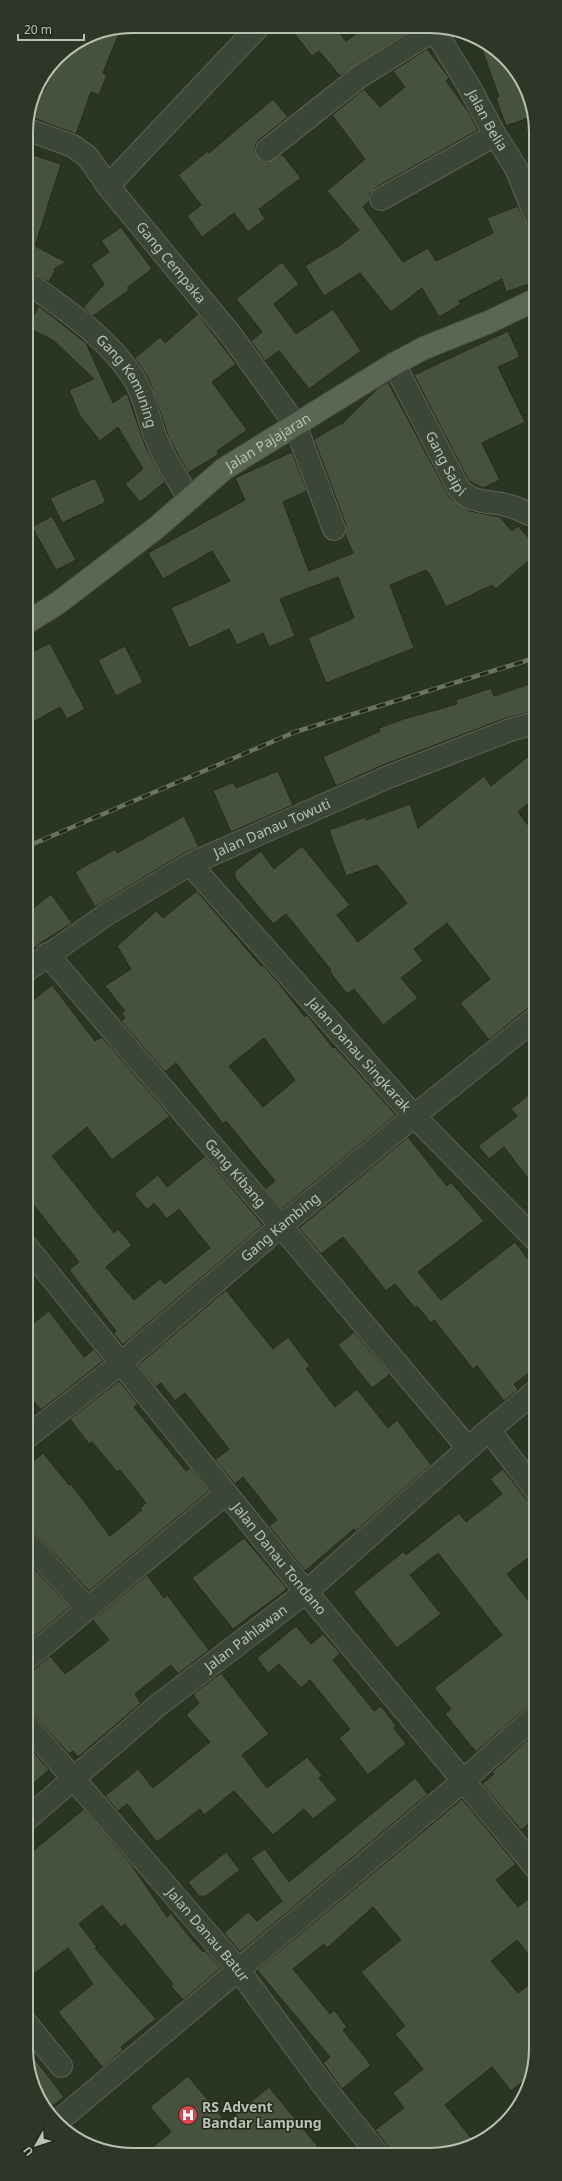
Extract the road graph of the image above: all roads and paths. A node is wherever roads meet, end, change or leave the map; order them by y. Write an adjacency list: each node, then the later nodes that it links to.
1 (252, 33): 7 (street)
2 (428, 33): 6 (street)
3 (437, 34): 5 (street, Jalan Belia)
4 (33, 132): 7 (street, Gang Cempaka)
5 (495, 135): 8 (street); 9 (street, Jalan Belia)
6 (267, 150)
7 (108, 186): 13 (street, Gang Cempaka)
8 (381, 199)
9 (529, 200)
10 (34, 286): 14 (street, Gang Kemuning)
11 (529, 303): 12 (main road, Jalan Pajajaran)
12 (394, 364): 13 (main road, Jalan Pajajaran); 15 (street, Gang Saipi)
13 (294, 424): 14 (main road, Jalan Pajajaran); 16 (street, Gang Cempaka)
14 (189, 499): 17 (main road, Jalan Pajajaran)
15 (529, 514)
16 (334, 529)
17 (33, 619)
18 (529, 725): 19 (street, Jalan Danau Towuti)
19 (190, 864): 20 (street, Jalan Danau Towuti); 23 (street, Jalan Danau Singkarak)
20 (47, 954): 21 (street, Jalan Danau Towuti); 24 (street, Gang Kibang)
21 (33, 965)
22 (529, 1024): 23 (street, Gang Kambing)
23 (414, 1116): 24 (street, Gang Kambing); 25 (street, Jalan Danau Singkarak)
24 (281, 1226): 27 (street, Gang Kambing); 31 (street, Gang Kibang)
25 (529, 1232)
26 (33, 1255): 27 (street, Jalan Danau Tondano)
27 (120, 1364): 30 (street, Gang Kambing); 33 (street, Jalan Danau Tondano)
28 (529, 1397): 29 (street, Jalan Pahlawan)
29 (489, 1430): 31 (street, Jalan Pahlawan); 32 (street)
30 (33, 1432)
31 (468, 1448): 35 (street, Jalan Pahlawan)
32 (529, 1482)
33 (225, 1494): 35 (street, Jalan Danau Tondano); 36 (street)
34 (33, 1549): 36 (street)
35 (306, 1592): 40 (street, Jalan Pahlawan); 41 (street, Jalan Danau Tondano)
36 (88, 1609): 37 (street)
37 (33, 1654)
38 (529, 1721): 41 (street)
39 (33, 1732): 40 (street, Jalan Danau Batur)
40 (75, 1779): 42 (street, Jalan Pahlawan); 44 (street, Jalan Danau Batur)
41 (462, 1782): 43 (street, Jalan Danau Tondano); 44 (street)
42 (33, 1814)
43 (529, 1860)
44 (238, 1969): 47 (street); 48 (street, Jalan Danau Batur)
45 (33, 2031): 46 (street)
46 (61, 2066)
47 (61, 2118)
48 (373, 2148)

